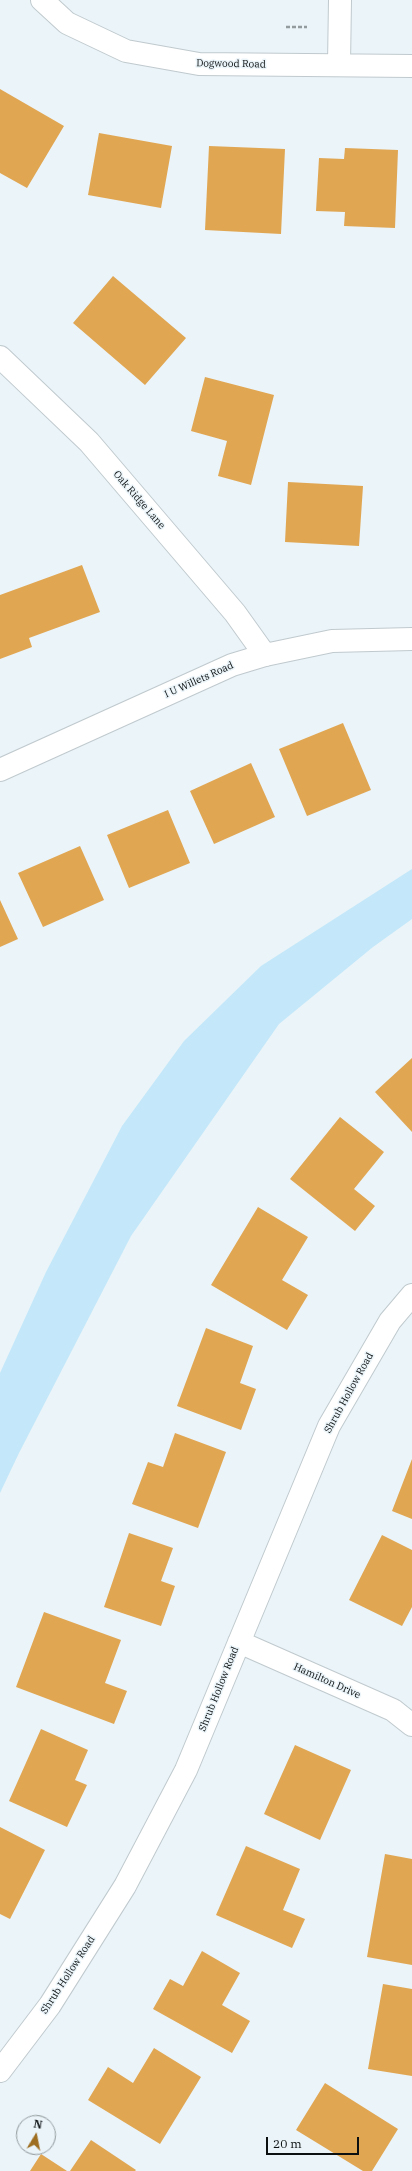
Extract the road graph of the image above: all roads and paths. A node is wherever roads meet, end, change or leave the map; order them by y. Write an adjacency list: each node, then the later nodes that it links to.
1 (42, 0): 5 (street, Dogwood Road)
2 (340, 0): 5 (street)
3 (286, 27): 4 (path)
4 (307, 27)
5 (339, 64): 6 (street, Dogwood Road)
6 (412, 66)
7 (0, 357): 9 (street, Oak Ridge Lane)
8 (412, 639): 9 (street, I U Willets Road)
9 (265, 655): 10 (street, I U Willets Road)
10 (0, 770)
11 (412, 1295): 12 (street, Shrub Hollow Road)
12 (239, 1642): 13 (street, Hamilton Drive); 14 (street, Shrub Hollow Road)
13 (412, 1724)
14 (0, 2071)

